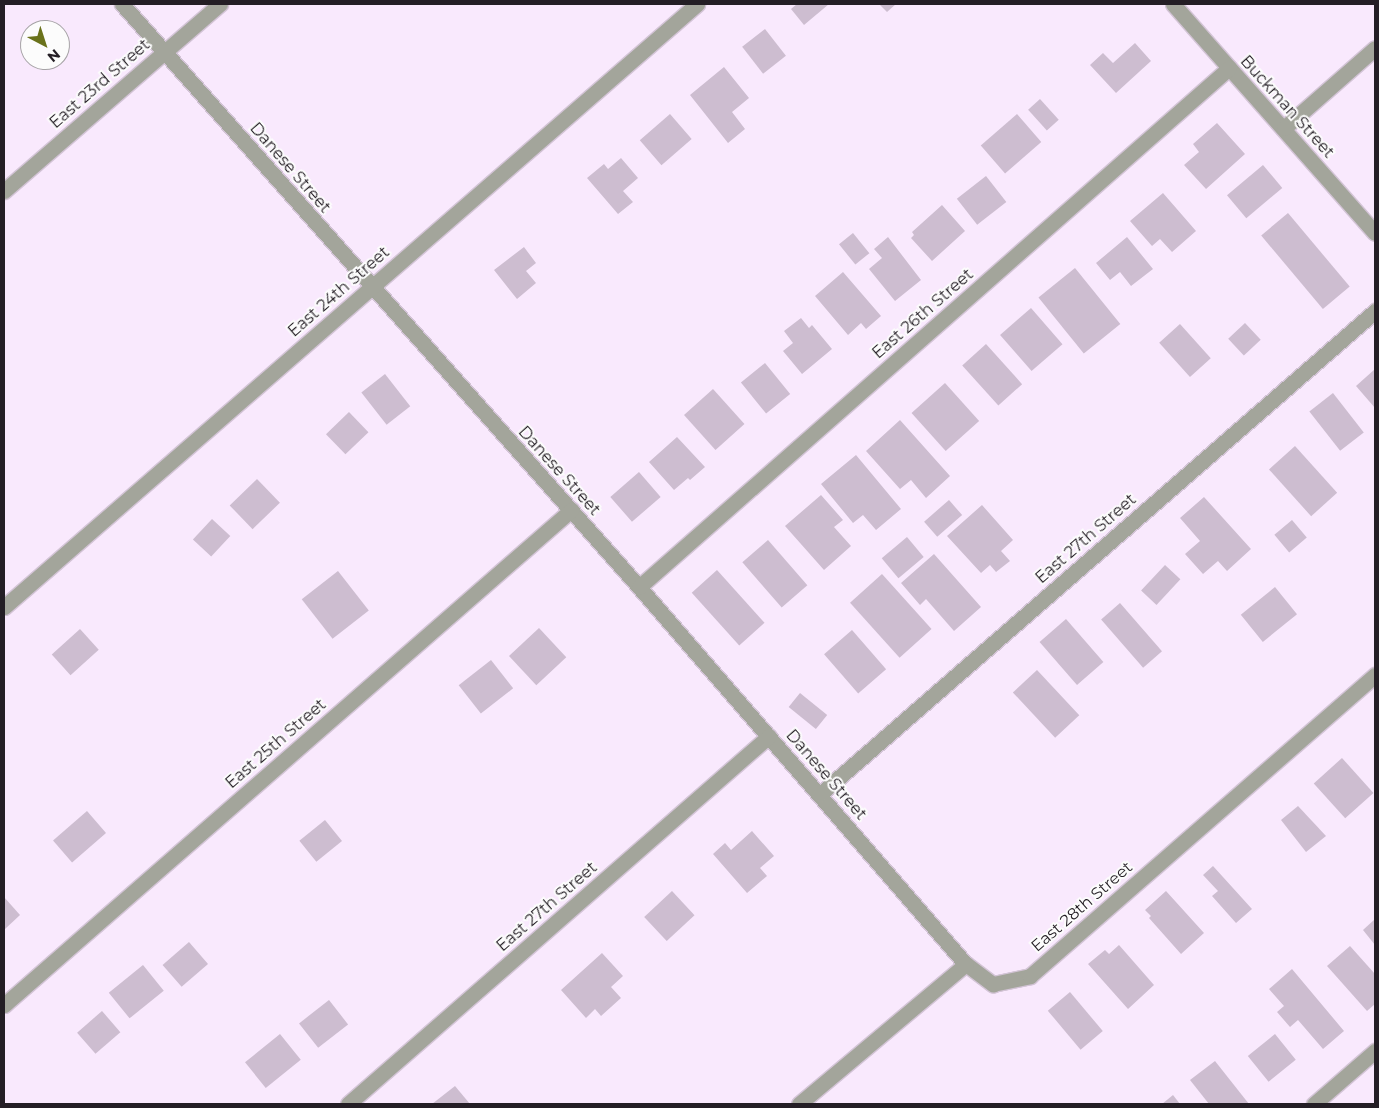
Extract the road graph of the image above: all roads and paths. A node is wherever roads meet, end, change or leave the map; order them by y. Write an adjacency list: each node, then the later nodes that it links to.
1 (122, 4): 6 (street, Danese Street)
2 (220, 4): 6 (street, East 23rd Street)
3 (697, 4): 11 (street, East 24th Street)
4 (1173, 4): 7 (street, Buckman Street)
5 (1375, 48): 8 (street)
6 (164, 51): 9 (street, East 23rd Street); 11 (street, Danese Street)
7 (1229, 68): 8 (street, Buckman Street); 14 (street, East 26th Street)
8 (1284, 128): 10 (street, Buckman Street)
9 (4, 191)
10 (1375, 233)
11 (371, 287): 13 (street, Danese Street); 15 (street, East 24th Street)
12 (1375, 311): 18 (street, East 27th Street)
13 (571, 510): 14 (street, Danese Street); 20 (street, East 25th Street)
14 (639, 587): 17 (street, Danese Street)
15 (4, 607)
16 (1375, 675): 19 (street, East 28th Street)
17 (769, 736): 18 (street, Danese Street); 22 (street, East 27th Street)
18 (820, 794): 19 (street, Danese Street)
19 (966, 964): 23 (street)
20 (4, 1005)
21 (1375, 1051): 24 (street)
22 (348, 1104)
23 (799, 1104)
24 (1314, 1104)

